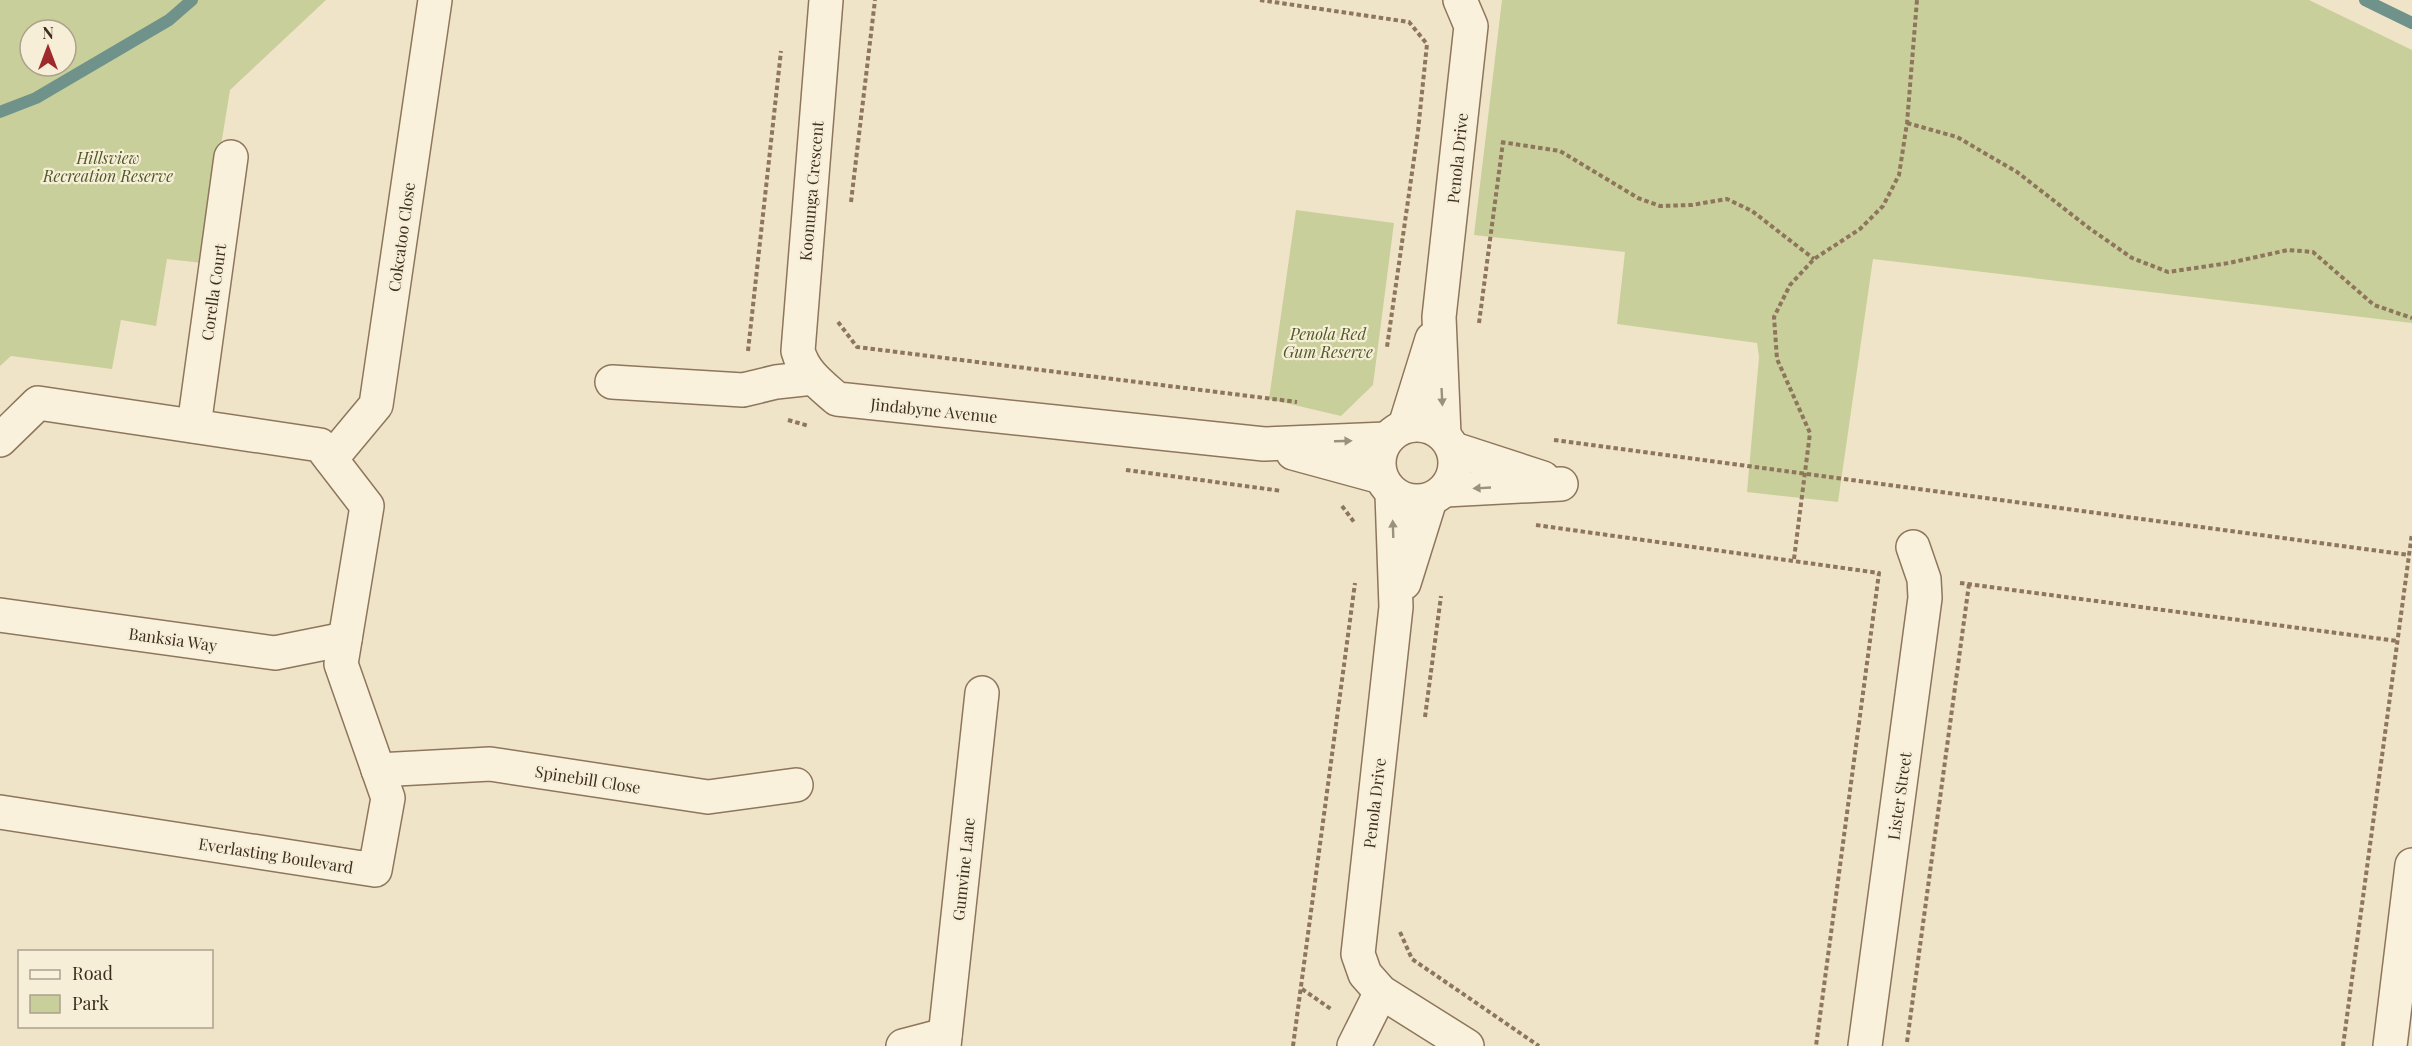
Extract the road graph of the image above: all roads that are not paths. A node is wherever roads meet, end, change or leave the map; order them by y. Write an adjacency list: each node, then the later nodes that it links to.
1 (435, 0): 13 (street, Cokcatoo Close)
2 (826, 0): 6 (street, Koonunga Crescent)
3 (1460, 0): 5 (street, Penola Drive)
4 (231, 158): 8 (street, Corella Court)
5 (1439, 317): 9 (street, Penola Drive); 11 (street, Penola Drive, one-way to 11)
6 (813, 378): 7 (street); 12 (street, Jindabyne Avenue)
7 (612, 382)
8 (194, 426): 10 (street, Everlasting Boulevard); 13 (street, Everlasting Boulevard)
9 (1395, 433): 11 (street); 12 (street, Jindabyne Avenue, one-way to 9); 14 (street)
10 (0, 440)
11 (1449, 442): 15 (street); 15 (street, one-way to 15)
12 (1264, 444): 14 (street, Jindabyne Avenue)
13 (331, 459): 19 (street, Everlasting Boulevard)
14 (1387, 485): 15 (street); 17 (street, Penola Drive, one-way to 14)
15 (1438, 495): 17 (street, Penola Drive)
16 (1912, 547): 30 (street, Lister Street)
17 (1396, 607): 25 (street, Penola Drive)
18 (0, 615): 19 (street, Banksia Way)
19 (345, 639): 21 (street, Everlasting Boulevard)
20 (982, 693): 26 (street, Gumvine Lane)
21 (378, 770): 22 (street, Spinebill Close); 23 (street, Everlasting Boulevard)
22 (796, 785)
23 (0, 812)
24 (2412, 865): 31 (street)
25 (1381, 992): 28 (street); 29 (street)
26 (944, 1040): 27 (street)
27 (903, 1046)
28 (1354, 1046)
29 (1467, 1046)
30 (1865, 1046)
31 (2390, 1046)

